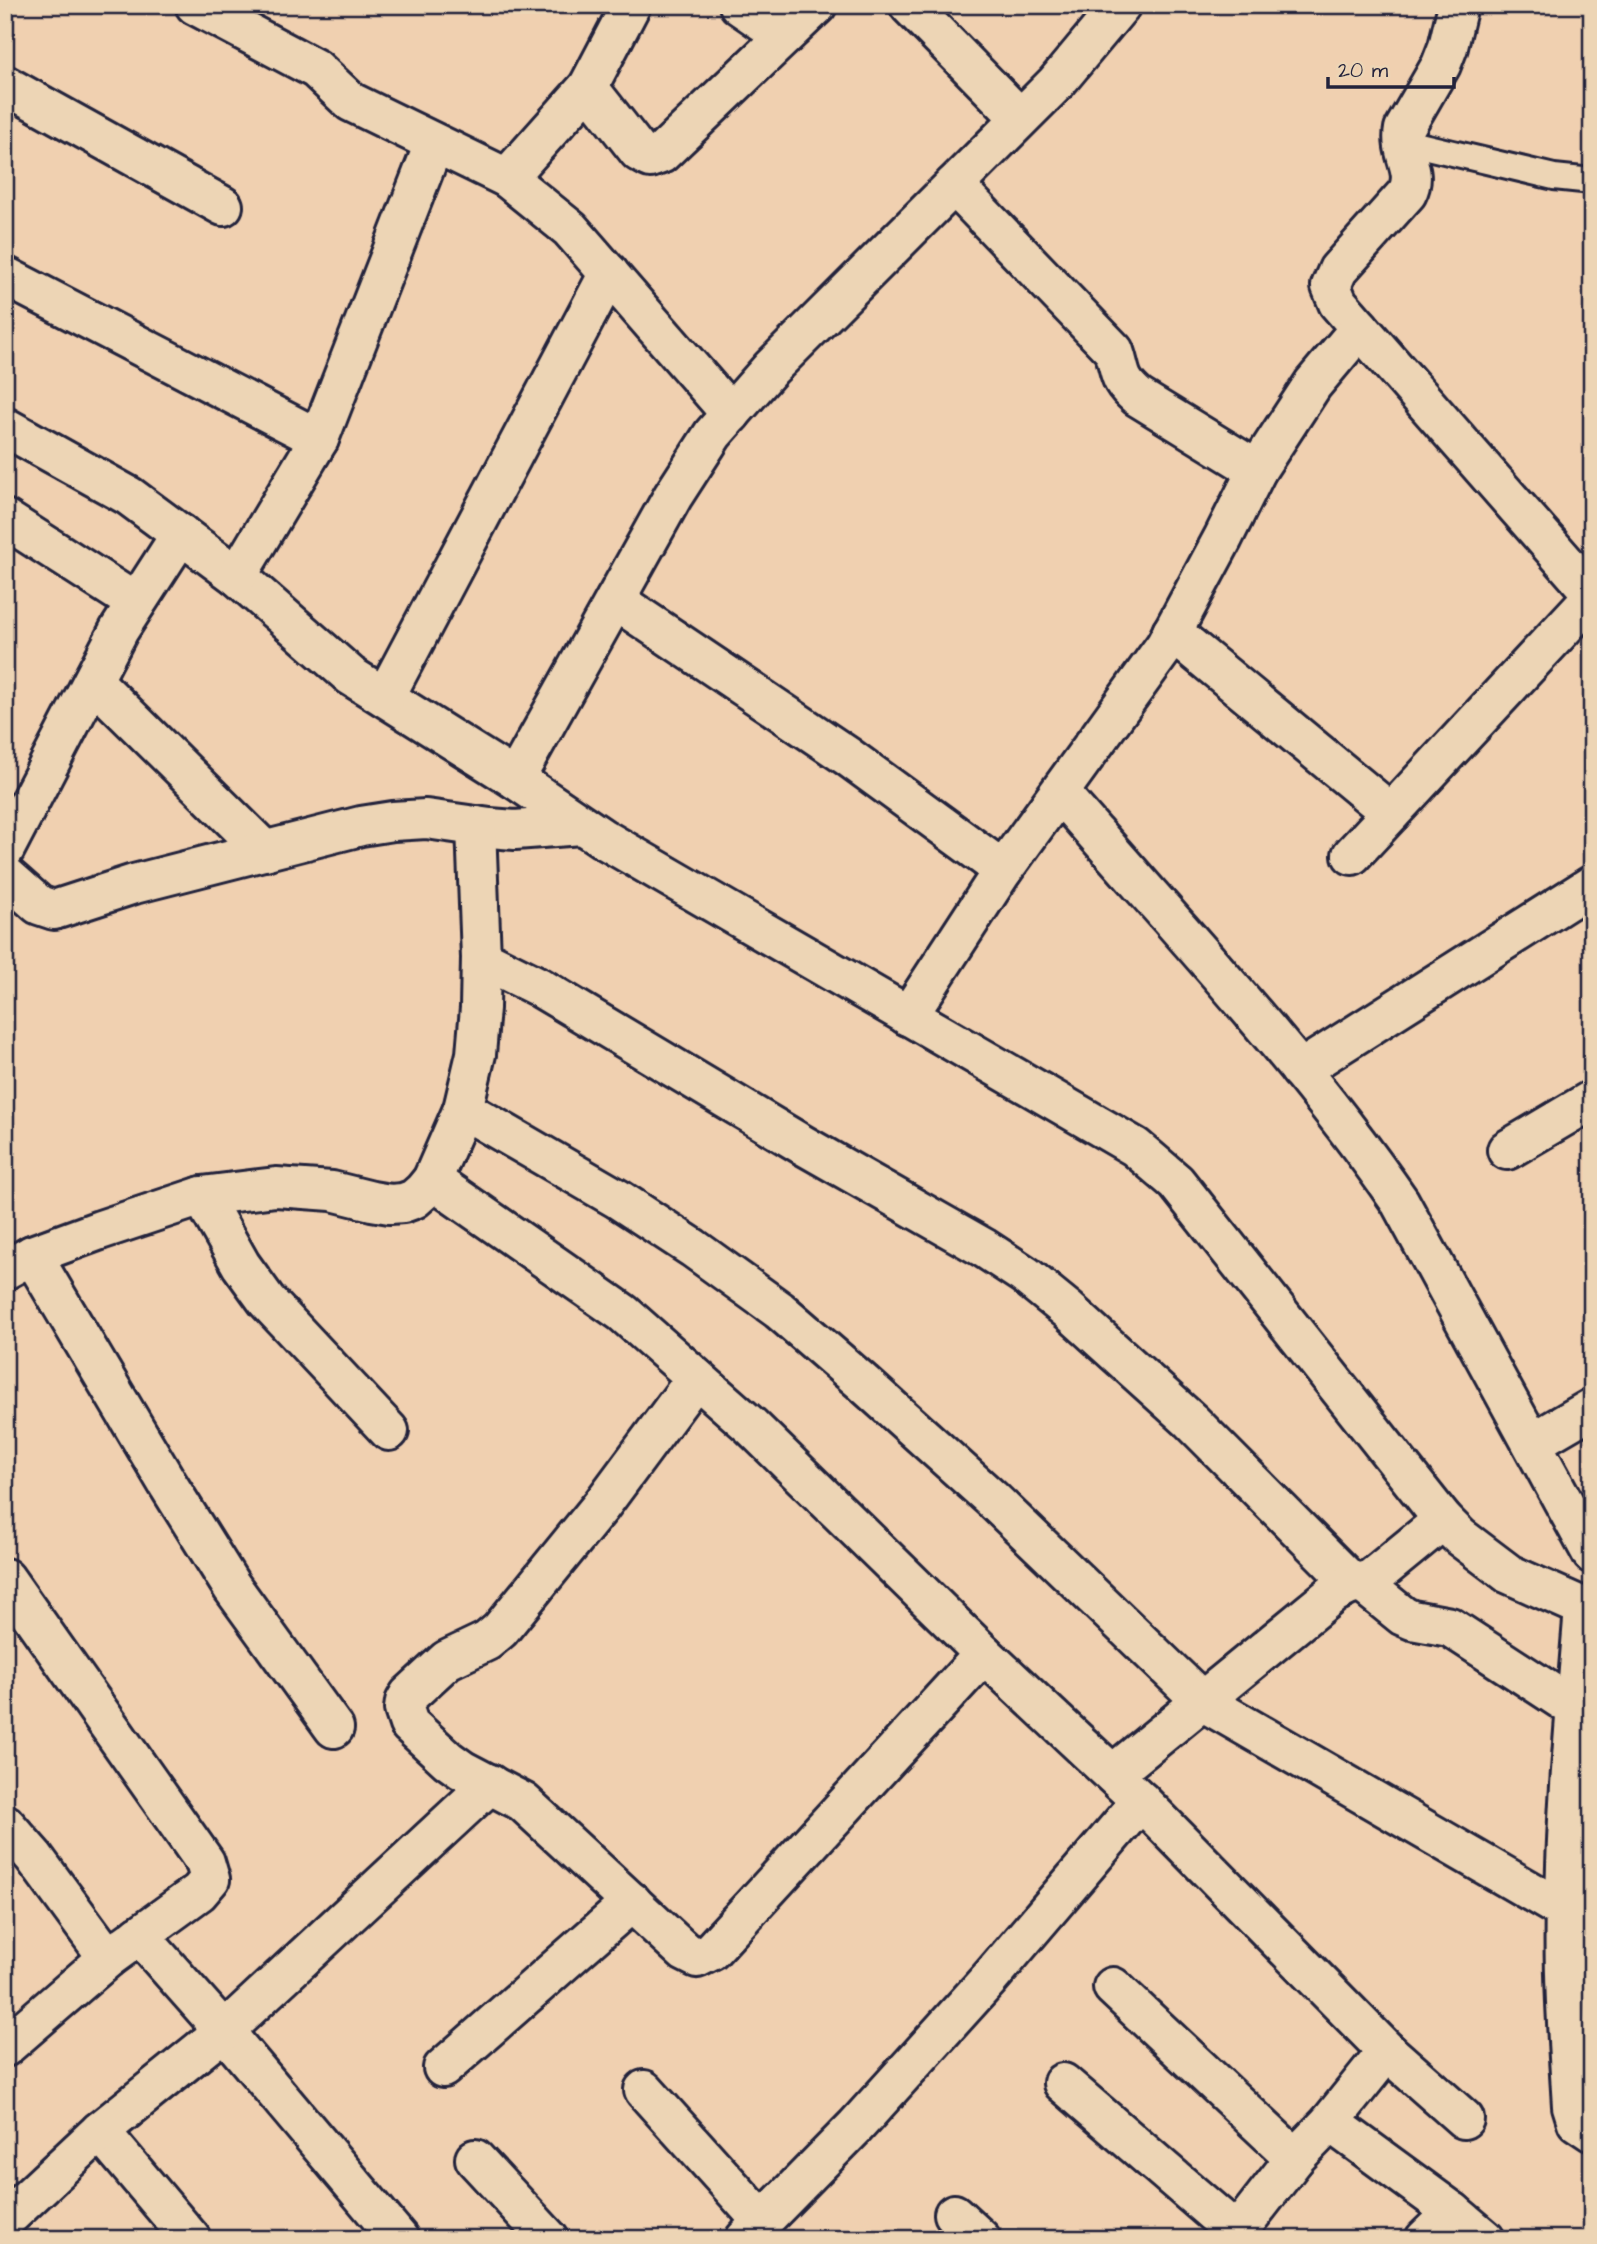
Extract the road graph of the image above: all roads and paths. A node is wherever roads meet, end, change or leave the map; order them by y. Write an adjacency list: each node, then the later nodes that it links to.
1 (195, 5): 13 (street)
2 (631, 5): 10 (street)
3 (739, 5): 8 (street)
4 (817, 5): 8 (street)
5 (909, 5): 11 (street)
6 (1458, 5): 12 (street)
7 (1113, 8): 11 (street)
8 (785, 36): 10 (street)
9 (5, 85): 17 (street)
10 (588, 88): 14 (street)
11 (1020, 118): 16 (street)
12 (1402, 141): 15 (lane); 20 (street)
13 (434, 144): 14 (street); 23 (street)
14 (507, 178): 18 (street)
15 (1592, 181)
16 (954, 185): 21 (street); 24 (street)
17 (223, 206)
18 (609, 272): 21 (street); 33 (street)
19 (5, 276): 23 (street)
20 (1360, 328): 24 (street); 28 (street)
21 (731, 414): 29 (street)
22 (5, 427): 26 (street)
23 (319, 439): 27 (street)
24 (1258, 470): 31 (street)
25 (5, 519): 30 (street)
26 (181, 534): 27 (street); 30 (street)
27 (237, 576): 33 (street)
28 (1592, 595): 36 (street)
29 (615, 600): 34 (street); 42 (street)
30 (136, 603): 32 (street)
31 (1172, 632): 35 (street); 36 (street)
32 (93, 681): 39 (street); 40 (street)
33 (385, 697): 34 (street)
34 (515, 779): 37 (street)
35 (1060, 793): 42 (street); 47 (street)
36 (1391, 813): 41 (street)
37 (582, 825): 38 (street); 46 (street)
38 (476, 826): 40 (street); 45 (street)
39 (5, 849)
40 (265, 851): 43 (street)
41 (1352, 855)
42 (1003, 870): 46 (street)
43 (5, 875)
44 (1592, 885): 47 (street)
45 (481, 958): 49 (street); 61 (street)
46 (908, 1016): 58 (street)
47 (1300, 1070): 57 (street)
48 (1592, 1100): 50 (street)
49 (463, 1109): 51 (street); 64 (street)
50 (1507, 1150)
51 (432, 1180): 52 (street); 54 (street)
52 (202, 1196): 53 (street); 56 (street)
53 (19, 1263): 66 (street)
54 (696, 1378): 63 (street); 68 (street)
55 (1592, 1408): 57 (street)
56 (389, 1431)
57 (1532, 1443): 59 (street)
58 (1443, 1520): 61 (street); 62 (street)
59 (1592, 1554)
60 (5, 1578): 73 (street)
61 (1357, 1583): 64 (street); 65 (street)
62 (1588, 1610): 65 (street)
63 (984, 1654): 67 (street); 71 (street)
64 (1202, 1701): 67 (street); 72 (street)
65 (1576, 1709): 72 (street)
66 (334, 1728)
67 (1113, 1774): 69 (street)
68 (489, 1784): 71 (street); 76 (street)
69 (1141, 1801): 78 (street); 90 (street)
70 (5, 1824): 74 (street)
71 (632, 1902): 79 (street)
72 (1564, 1911): 85 (street)
73 (139, 1935): 74 (street); 76 (street)
74 (108, 1958): 77 (street)
75 (1113, 1987): 86 (street)
76 (224, 2031): 84 (street); 93 (street)
77 (5, 2047)
78 (1387, 2050): 82 (street); 83 (street)
79 (443, 2068)
80 (1063, 2083): 91 (street)
81 (644, 2090): 90 (street)
82 (1464, 2119)
83 (1330, 2122): 86 (street); 88 (street)
84 (100, 2131): 89 (street); 92 (street)
85 (1592, 2132)
86 (1295, 2158): 91 (street)
87 (475, 2159): 94 (street)
88 (1453, 2212): 95 (street); 96 (street)
89 (5, 2220)
90 (753, 2230)
91 (1235, 2236)
92 (191, 2239)
93 (399, 2239)
94 (549, 2239)
95 (1425, 2239)
96 (1485, 2239)

